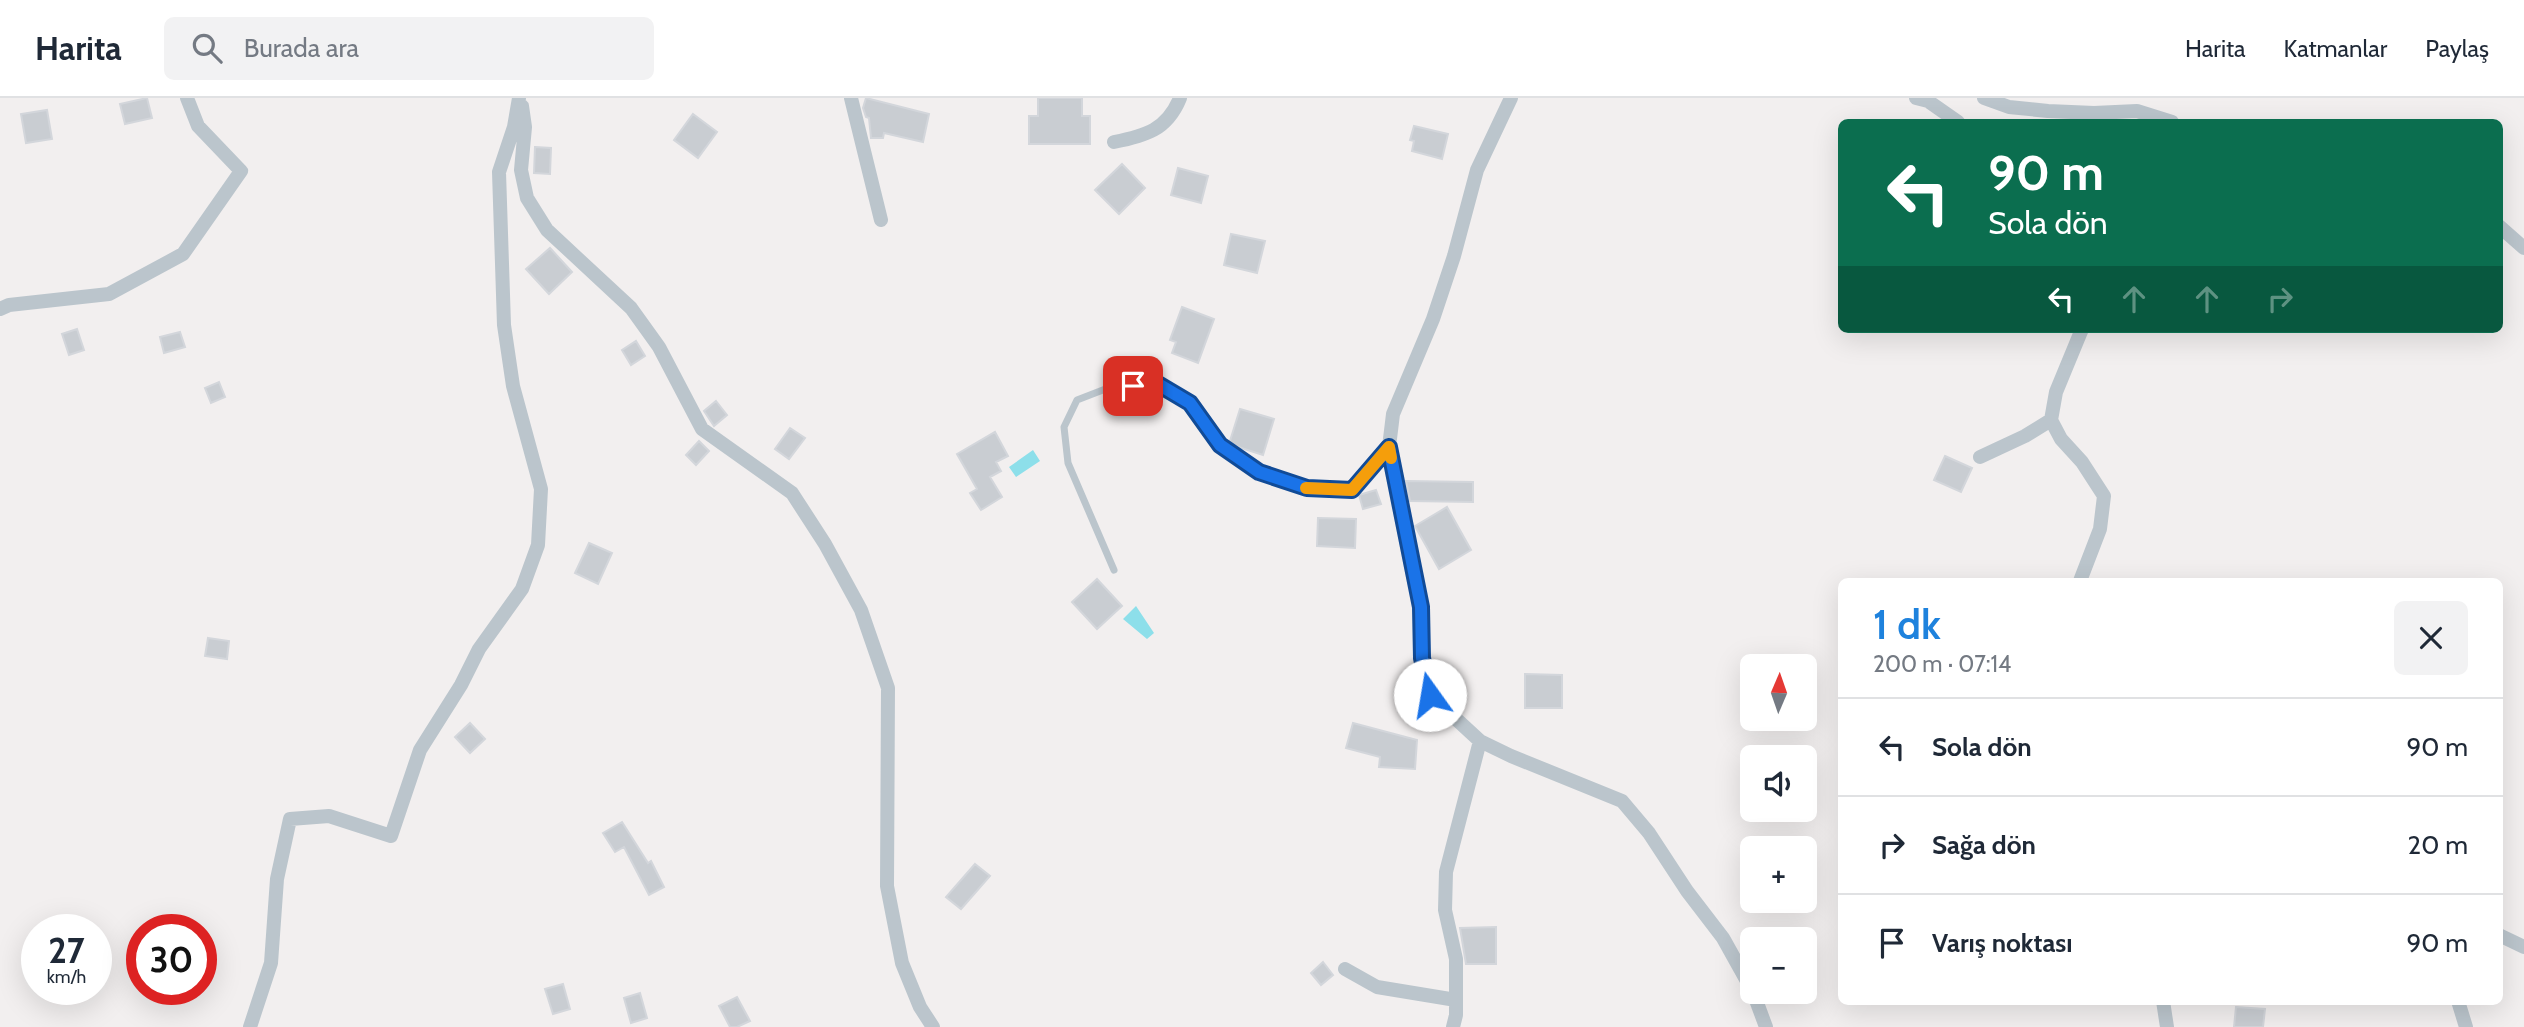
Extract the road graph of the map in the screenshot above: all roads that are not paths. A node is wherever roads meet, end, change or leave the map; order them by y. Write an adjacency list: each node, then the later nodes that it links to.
1 (187, 98): 14 (street)
2 (520, 98): 30 (street); 31 (street)
3 (851, 98): 11 (street)
4 (1180, 98): 10 (street)
5 (1511, 98): 17 (street)
6 (1916, 98): 8 (street)
7 (1984, 98): 9 (street)
8 (1954, 119)
9 (2162, 119)
10 (1114, 142)
11 (881, 220)
12 (2503, 230): 13 (street)
13 (2524, 248)
14 (0, 309)
15 (2080, 333): 16 (street)
16 (2051, 420): 18 (street); 20 (street)
17 (1389, 447): 19 (lane); 21 (street)
18 (1980, 457)
19 (1114, 570)
20 (2081, 578)
21 (1480, 741): 25 (street); 26 (street)
22 (2503, 937): 23 (street)
23 (2524, 947)
24 (1345, 969): 26 (street)
25 (1740, 969)
26 (1456, 1000): 32 (street)
27 (1757, 1004): 33 (street)
28 (2164, 1005): 34 (street)
29 (2459, 1005): 35 (street)
30 (250, 1027)
31 (933, 1027)
32 (1453, 1027)
33 (1766, 1027)
34 (2167, 1027)
35 (2466, 1027)

